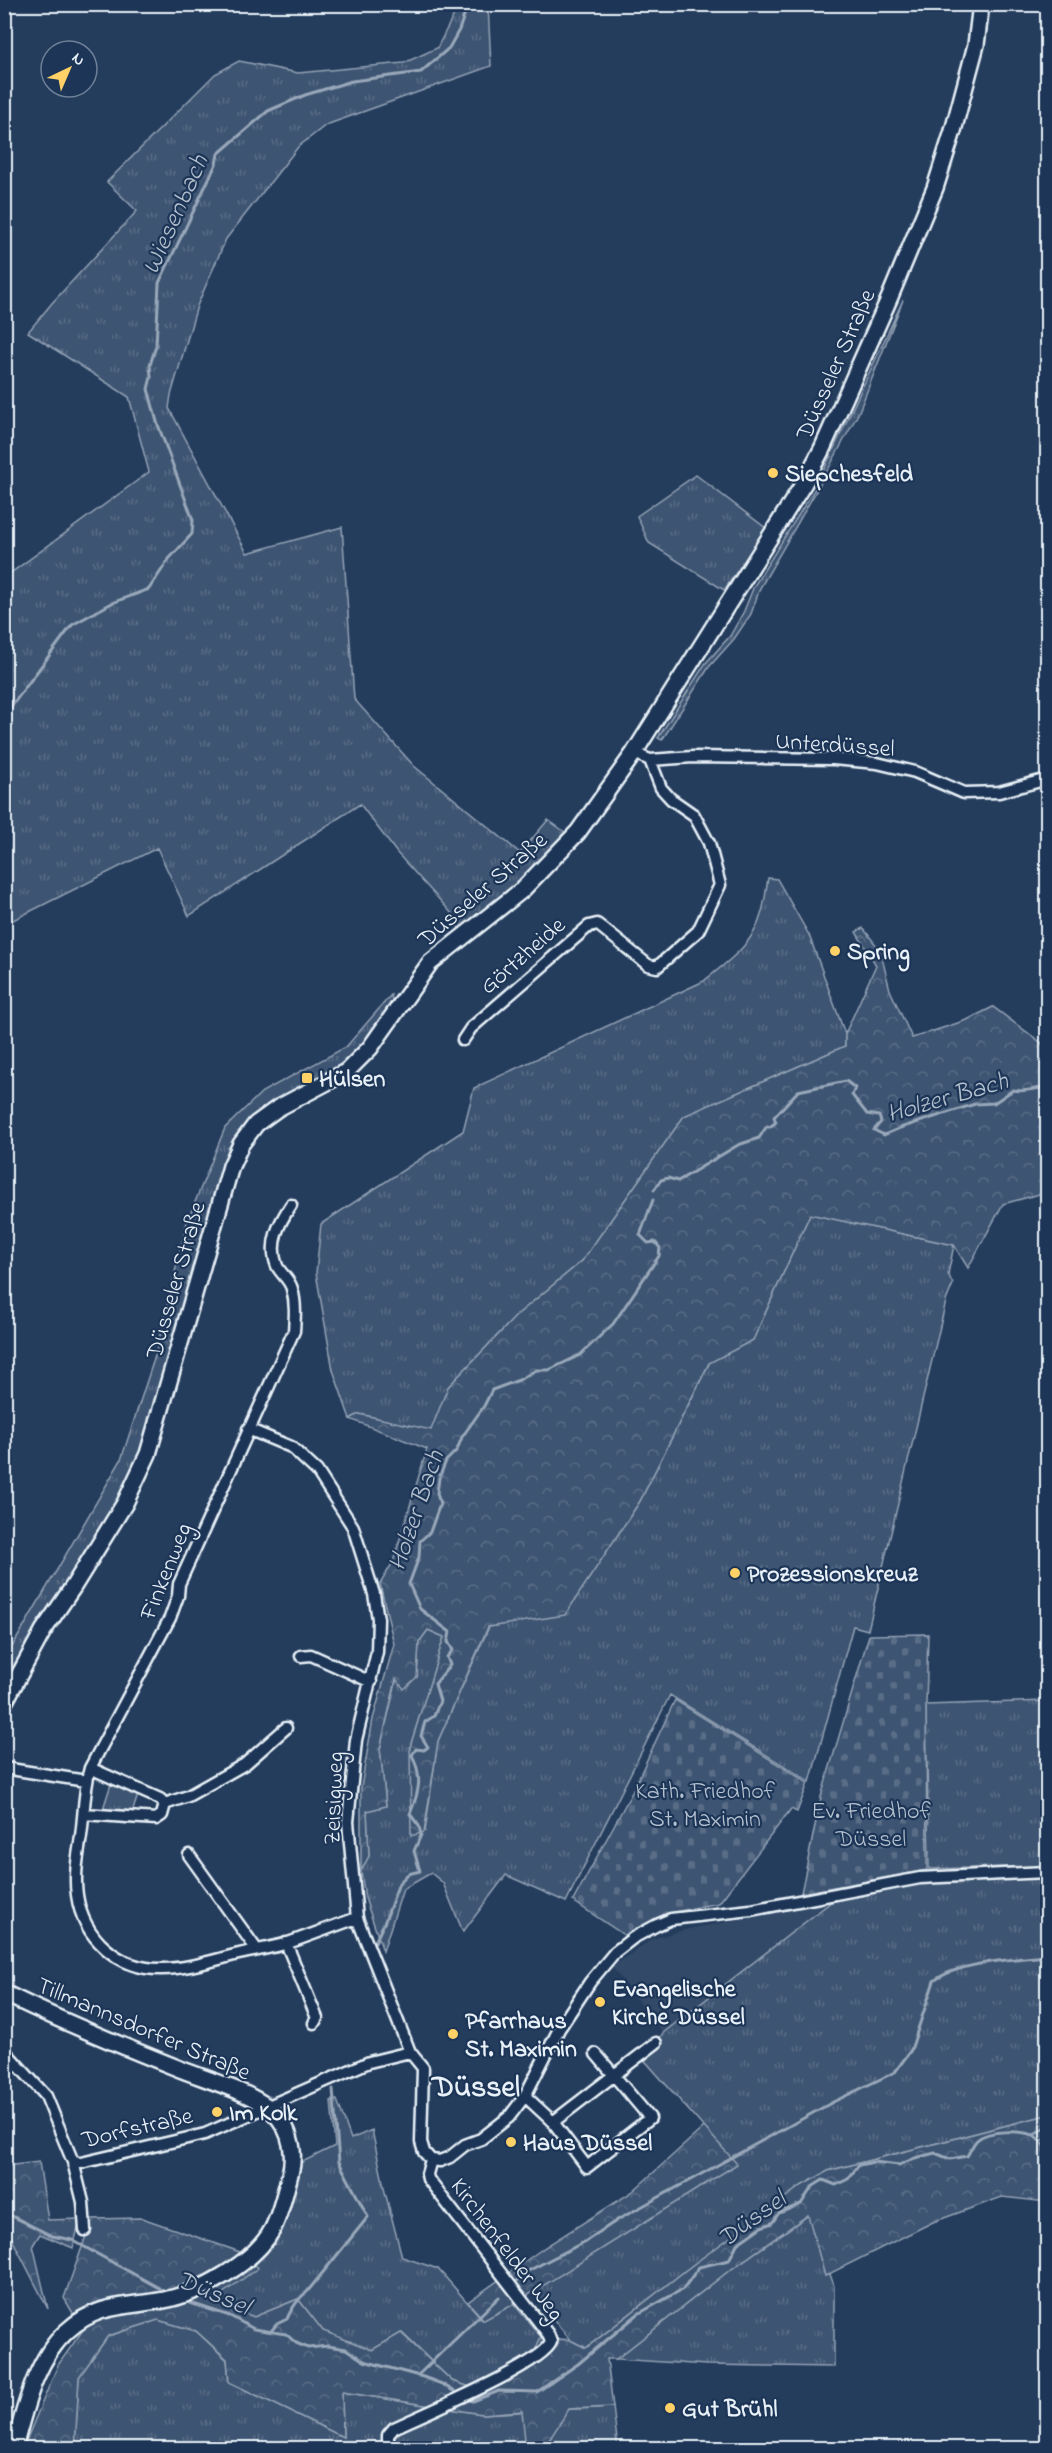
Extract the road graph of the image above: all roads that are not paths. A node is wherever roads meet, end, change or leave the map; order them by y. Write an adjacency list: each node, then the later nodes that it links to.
1 (981, 4): 2 (main road, Düsseler Straße)
2 (634, 753): 3 (street); 10 (main road, Düsseler Straße)
3 (650, 760): 4 (street, Unterdüssel); 5 (street, Görtzheide)
4 (1047, 779)
5 (463, 1040)
6 (291, 1205): 7 (street, Finkenweg)
7 (248, 1429): 9 (street, Zeisigweg); 13 (street, Finkenweg)
8 (301, 1656): 9 (street)
9 (371, 1682): 19 (street, Zeisigweg)
10 (4, 1703)
11 (286, 1728): 15 (street)
12 (4, 1768): 14 (street)
13 (90, 1768): 14 (street, Finkenweg); 15 (street)
14 (87, 1781): 16 (street, Finkenweg)
15 (165, 1804): 16 (street)
16 (84, 1814): 21 (street, Finkenweg)
17 (189, 1855): 21 (street)
18 (1047, 1872): 29 (street)
19 (357, 1918): 20 (street, Finkenweg); 26 (street)
20 (286, 1943): 21 (street, Finkenweg); 23 (street)
21 (257, 1950)
22 (4, 1993): 30 (main road, Tillmannsdorfer Straße)
23 (314, 2023)
24 (656, 2043): 28 (street)
25 (4, 2050): 33 (street)
26 (410, 2052): 30 (street, Dorfstraße); 32 (street)
27 (596, 2054): 28 (street)
28 (614, 2076): 31 (street); 31 (street)
29 (525, 2096): 31 (street); 32 (street)
30 (266, 2106): 33 (street, Dorfstraße); 35 (main road, Tillmannsdorfer Straße)
31 (553, 2122)
32 (431, 2160): 36 (street, Kirchenfelder Weg)
33 (73, 2162): 34 (street)
34 (85, 2230)
35 (14, 2448)
36 (388, 2448)

